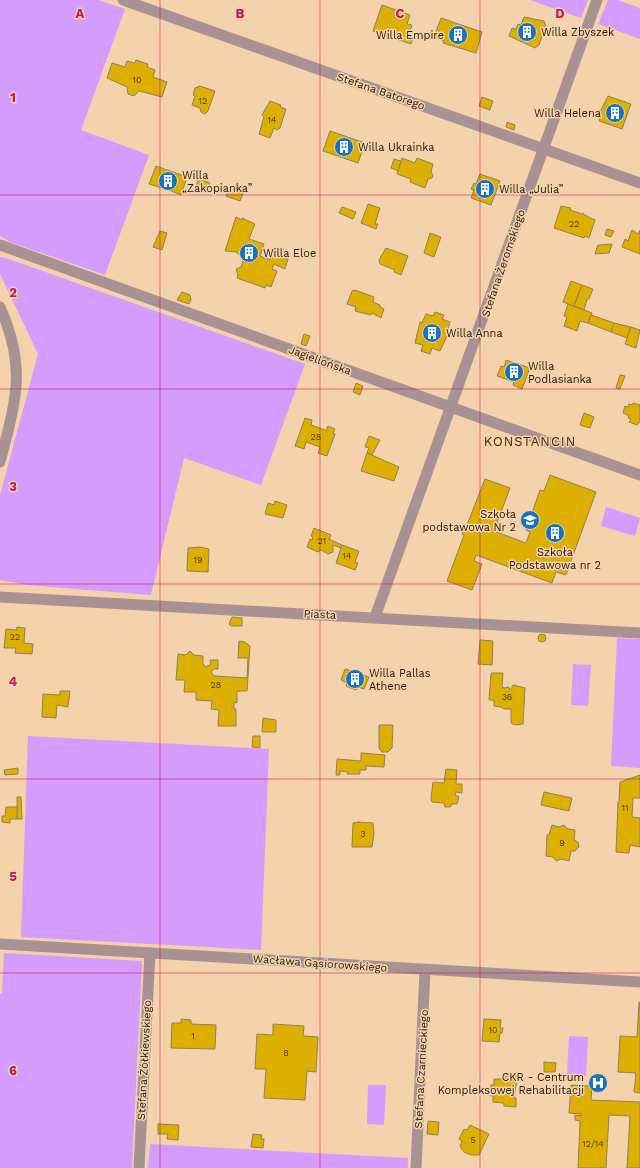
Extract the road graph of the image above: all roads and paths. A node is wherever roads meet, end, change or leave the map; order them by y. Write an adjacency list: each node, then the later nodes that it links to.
1 (122, 0): 3 (street, Stefana Batorego)
2 (597, 0): 3 (street, Stefana Żeromskiego)
3 (544, 148): 4 (street, Stefana Batorego); 7 (street, Stefana Żeromskiego)
4 (640, 183)
5 (0, 245): 7 (street, Jagiellońska)
6 (0, 307): 8 (street)
7 (452, 408): 9 (street, Jagiellońska); 11 (street, Stefana Żeromskiego)
8 (0, 462)
9 (640, 475)
10 (0, 597): 11 (street, Piasta)
11 (375, 617): 12 (street, Piasta)
12 (640, 633)
13 (0, 944): 14 (street, Wacława Gąsiorowskiego)
14 (150, 953): 15 (street, Wacława Gąsiorowskiego); 17 (street, Stefana Żółkiewskiego)
15 (426, 970): 16 (street, Wacława Gąsiorowskiego); 18 (street, Stefana Czarnieckiego)
16 (640, 982)
17 (139, 1168)
18 (416, 1168)

